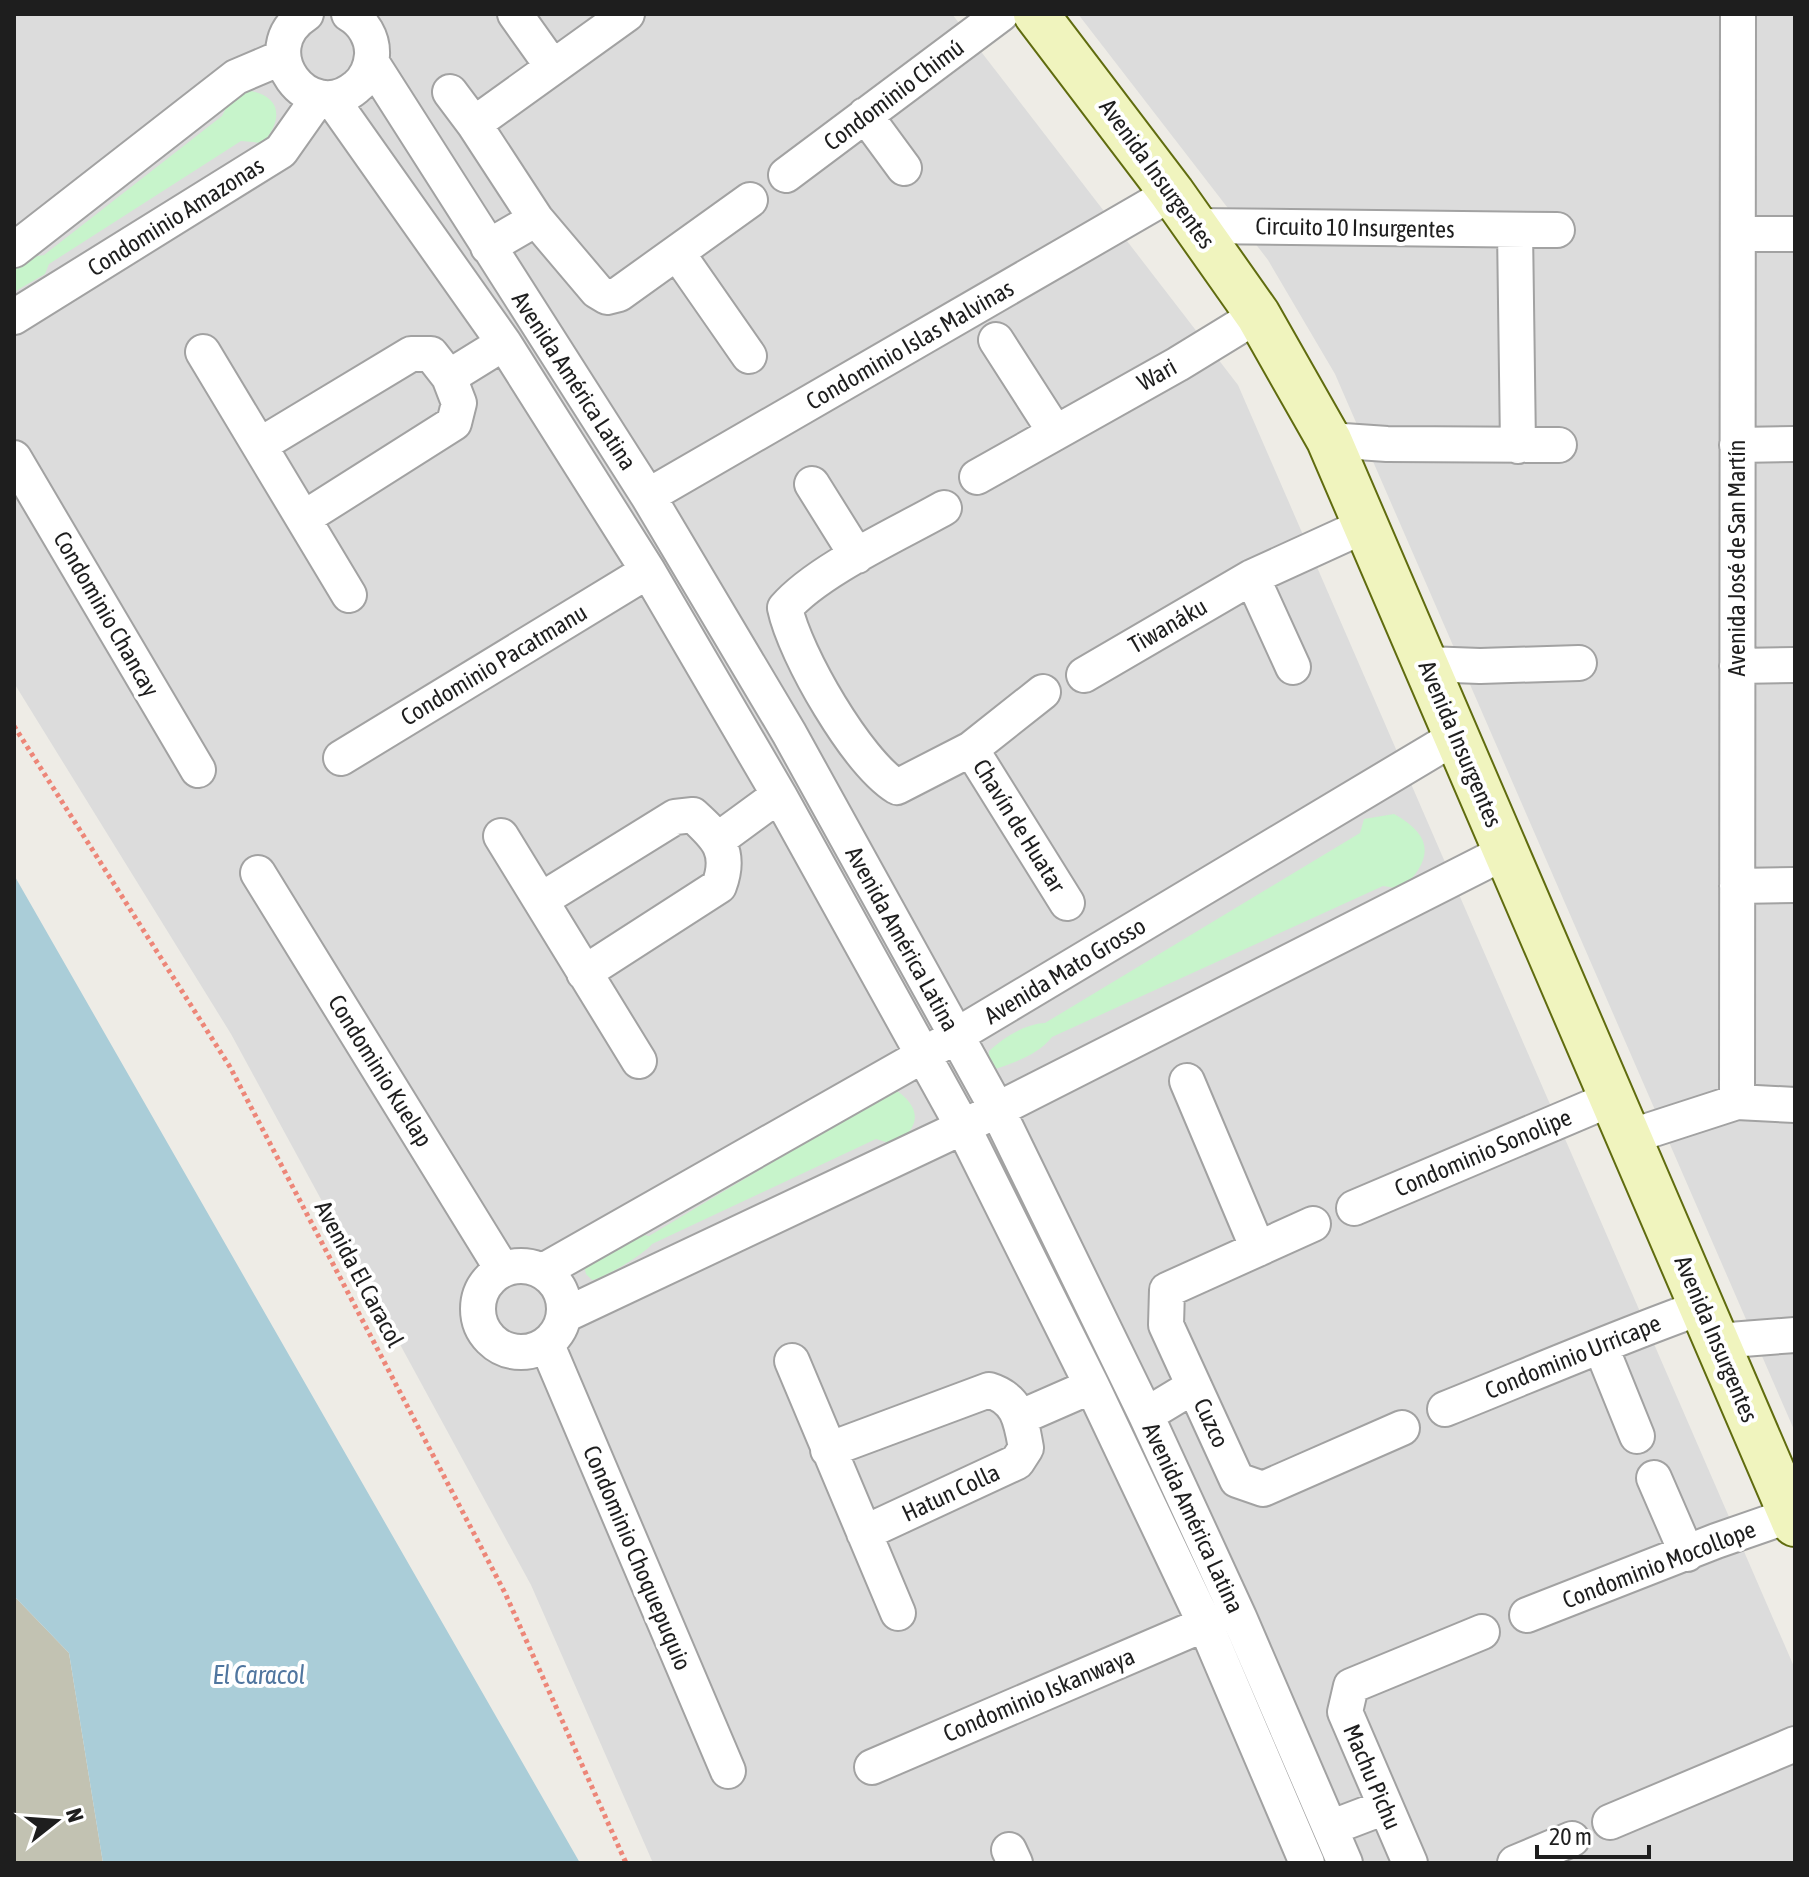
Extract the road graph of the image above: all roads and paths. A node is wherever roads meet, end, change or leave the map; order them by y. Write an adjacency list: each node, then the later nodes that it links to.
1 (515, 14): 9 (street)
2 (627, 14): 9 (street)
3 (1001, 14): 12 (street, Condominio Chimú)
4 (1738, 14): 21 (street, Avenida José de San Martín)
5 (356, 15): 8 (street, Avenida América Latina)
6 (1047, 17): 17 (main road, Avenida Insurgentes)
7 (289, 29): 11 (street, Avenida América Latina); 24 (street)
8 (372, 63): 11 (street); 23 (street, Avenida América Latina)
9 (552, 66): 13 (street)
10 (450, 92): 13 (street)
11 (325, 98): 27 (street, Condominio Amazonas); 29 (street, Avenida América Latina)
12 (865, 115): 14 (street); 15 (street, Condominio Chimú)
13 (474, 124): 18 (street)
14 (904, 168)
15 (786, 175)
16 (750, 200): 25 (street)
17 (1184, 209): 19 (street, Circuito 10 Insurgentes); 26 (main road, Avenida Insurgentes); 43 (street, Condominio Islas Malvinas)
18 (536, 219): 23 (street); 25 (street)
19 (1515, 230): 20 (street, Circuito 10 Insurgentes); 39 (street)
20 (1557, 230)
21 (1738, 234): 22 (street); 38 (street, Avenida José de San Martín)
22 (1795, 234)
23 (488, 247): 43 (street, Avenida América Latina)
24 (14, 250)
25 (678, 254): 31 (street)
26 (1258, 315): 33 (street, Wari); 34 (main road, Avenida Insurgentes)
27 (14, 317)
28 (996, 340): 33 (street)
29 (504, 343): 32 (street); 48 (street, Avenida América Latina)
30 (203, 352): 36 (street)
31 (749, 356)
32 (449, 377): 36 (street); 45 (street)
33 (1055, 432): 41 (street, Wari)
34 (1329, 440): 39 (street); 46 (main road, Avenida Insurgentes)
35 (1795, 444): 38 (street)
36 (260, 445): 45 (street)
37 (1559, 445): 39 (street)
38 (1737, 445): 54 (street, Avenida José de San Martín)
39 (1518, 446)
40 (14, 458): 63 (street, Condominio Chancay)
41 (977, 477)
42 (812, 484): 47 (street)
43 (648, 496): 58 (street, Avenida América Latina)
44 (944, 508): 47 (street)
45 (304, 518): 50 (street)
46 (1366, 525): 49 (street, Tiwanáku); 52 (main road, Avenida Insurgentes)
47 (857, 556): 58 (street)
48 (648, 571): 62 (street, Condominio Pacatmanu); 64 (street, Avenida América Latina)
49 (1252, 577): 55 (street); 56 (street, Tiwanáku)
50 (349, 595)
51 (1579, 663): 52 (street)
52 (1426, 664): 60 (main road, Avenida Insurgentes)
53 (1795, 665): 54 (street)
54 (1737, 666): 70 (street, Avenida José de San Martín)
55 (1293, 667)
56 (1084, 675)
57 (1043, 692): 61 (street)
58 (807, 720): 61 (street); 74 (street, Avenida América Latina)
59 (14, 726): 118 (path, Avenida El Caracol)
60 (1457, 736): 67 (main road, Avenida Insurgentes); 74 (street, Avenida Mato Grosso)
61 (971, 749): 72 (street, Chavín de Huatar)
62 (341, 758)
63 (198, 770)
64 (779, 795): 66 (street); 75 (street, Avenida América Latina)
65 (501, 836): 71 (street)
66 (719, 839): 71 (street); 73 (street)
67 (1507, 851): 80 (street); 81 (main road, Avenida Insurgentes)
68 (258, 873): 86 (street, Condominio Kuelap)
69 (1795, 885): 70 (street)
70 (1737, 886): 78 (street, Avenida José de San Martín)
71 (541, 900): 73 (street)
72 (1067, 903)
73 (584, 973): 76 (street)
74 (956, 1036): 75 (street, Avenida Mato Grosso); 80 (street, Avenida América Latina)
75 (922, 1056): 82 (street, Avenida América Latina); 87 (street, Avenida Mato Grosso)
76 (639, 1061)
77 (1187, 1081): 85 (street)
78 (1737, 1102): 79 (street); 81 (street, Condominio Sonolipe)
79 (1795, 1105)
80 (997, 1109): 82 (street); 97 (street, Avenida América Latina)
81 (1621, 1118): 83 (street, Condominio Sonolipe); 89 (main road, Avenida Insurgentes)
82 (963, 1127): 88 (street); 94 (street, Avenida América Latina)
83 (1354, 1208)
84 (1313, 1224): 85 (street, Cuzco)
85 (1258, 1249): 95 (street, Cuzco)
86 (502, 1269): 87 (street); 91 (street)
87 (543, 1271): 88 (street)
88 (565, 1315): 91 (street)
89 (1710, 1324): 90 (street, Condominio Urricape); 92 (street, Condominio Urricape); 103 (main road, Avenida Insurgentes)
90 (1795, 1335)
91 (547, 1345): 112 (street, Condominio Choquepuquio)
92 (1601, 1347): 96 (street, Condominio Urricape); 100 (street)
93 (792, 1361): 101 (street)
94 (1092, 1386): 98 (street); 108 (street, Avenida América Latina)
95 (1194, 1386): 97 (street); 99 (street, Cuzco)
96 (1445, 1409)
97 (1146, 1415): 115 (street, Avenida América Latina)
98 (1021, 1417): 101 (street); 104 (street, Hatun Colla)
99 (1402, 1428)
100 (1637, 1436)
101 (828, 1450): 104 (street)
102 (1654, 1478): 105 (street)
103 (1793, 1520): 105 (street, Condominio Mocollope)
104 (864, 1533): 106 (street)
105 (1687, 1554): 107 (street, Condominio Mocollope)
106 (898, 1613)
107 (1527, 1615)
108 (1205, 1624): 111 (street, Condominio Iskanwaya); 119 (street, Avenida América Latina)
109 (1482, 1632): 113 (street, Machu Pichu)
110 (1795, 1744): 114 (street)
111 (872, 1767)
112 (728, 1771)
113 (1385, 1807): 115 (street); 121 (street, Machu Pichu)
114 (1610, 1822)
115 (1330, 1828): 120 (street, Avenida América Latina)
116 (1572, 1839): 117 (street)
117 (1530, 1860)
118 (626, 1863)
119 (1307, 1863)
120 (1345, 1863)
121 (1410, 1863)

